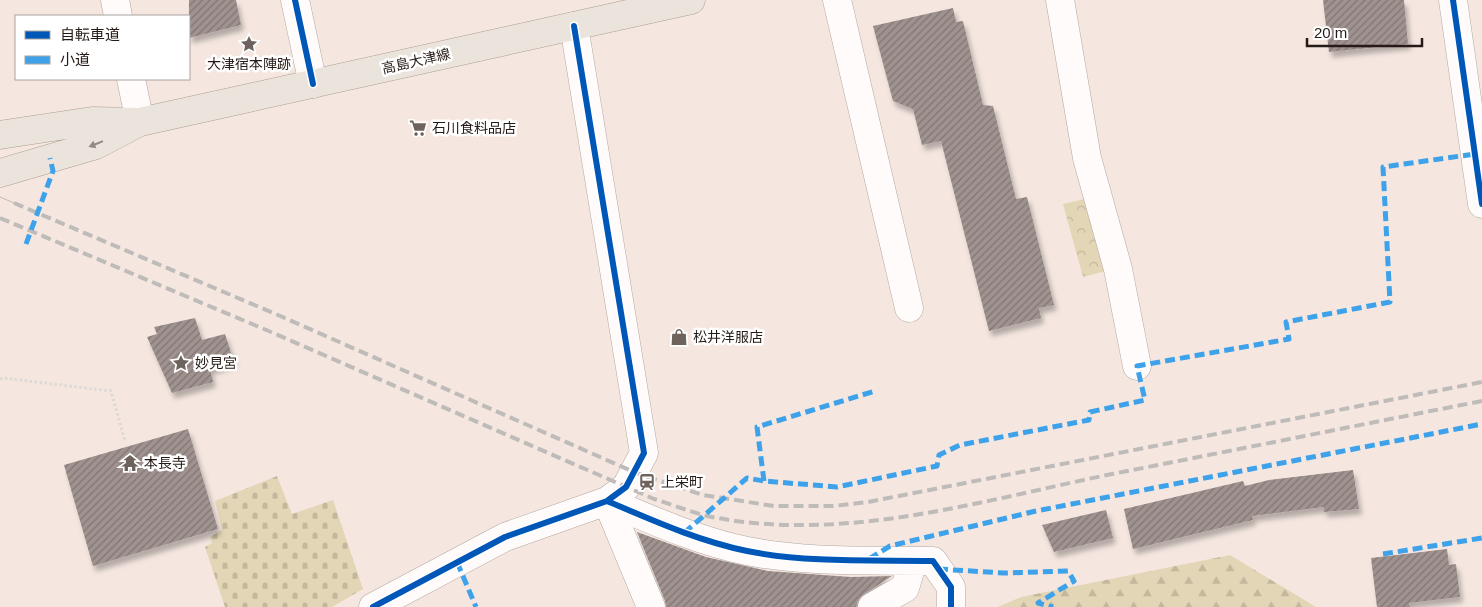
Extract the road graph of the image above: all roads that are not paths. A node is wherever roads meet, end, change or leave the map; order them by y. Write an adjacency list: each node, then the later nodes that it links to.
1 (115, 0): 8 (street)
2 (295, 0): 11 (street)
3 (691, 0): 7 (main road, 高島大津線)
4 (836, 0): 16 (street)
5 (1060, 0): 17 (street)
6 (1453, 0): 15 (street)
7 (663, 3): 9 (main road, 高島大津線)
8 (118, 15)
9 (574, 26): 11 (main road, 高島大津線); 18 (street)
10 (131, 80): 12 (street)
11 (312, 84): 12 (main road, 高島大津線)
12 (140, 122): 13 (main road, 高島大津線); 14 (main road, 高島大津線, one-way to 14)
13 (0, 135)
14 (0, 172)
15 (1482, 204)
16 (909, 308)
17 (1137, 366)
18 (607, 501): 19 (street); 20 (street); 21 (street)
19 (913, 561): 22 (street); 23 (street)
20 (373, 607)
21 (651, 607)
22 (872, 607)
23 (951, 607)

